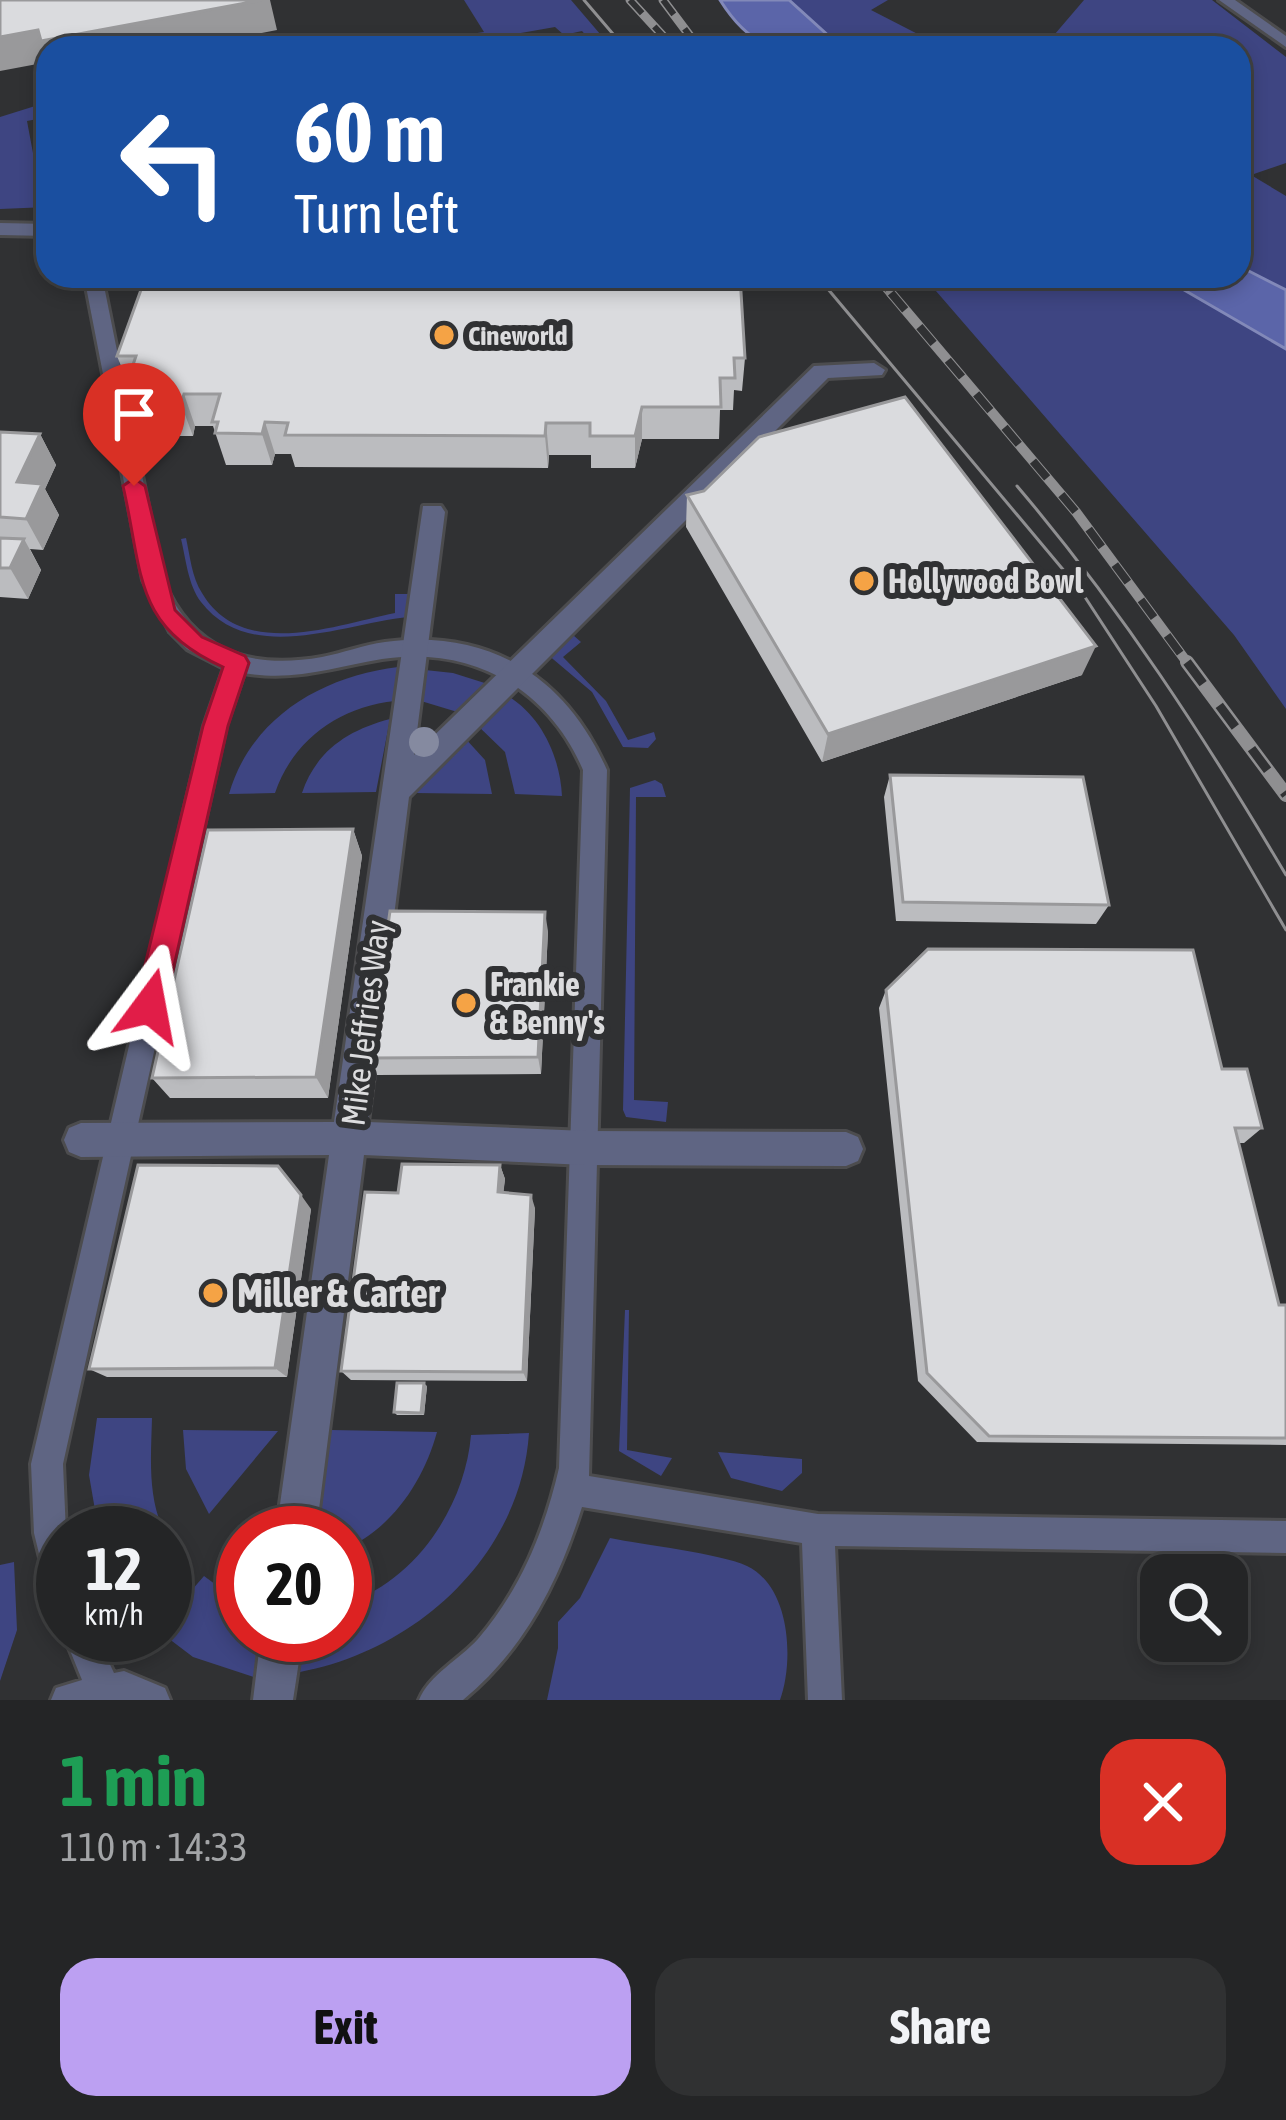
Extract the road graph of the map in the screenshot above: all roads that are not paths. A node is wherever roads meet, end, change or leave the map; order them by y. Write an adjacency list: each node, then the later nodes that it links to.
1 (1226, 0): 2 (lane)
2 (1286, 43)
3 (0, 229): 4 (street)
4 (36, 230)
5 (95, 288): 9 (lane)
6 (874, 370): 10 (street)
7 (432, 512): 8 (street, Mike Jeffries Way)
8 (414, 649): 9 (lane); 10 (lane); 11 (street, Mike Jeffries Way)
9 (237, 663): 12 (lane)
10 (516, 672): 11 (street); 15 (lane)
11 (396, 791): 13 (street, Mike Jeffries Way)
12 (119, 1138): 13 (street); 14 (street); 18 (lane)
13 (350, 1138): 15 (street); 19 (street, Mike Jeffries Way)
14 (81, 1140)
15 (586, 1148): 16 (street); 17 (lane)
16 (846, 1150)
17 (571, 1489): 20 (lane); 28 (lane)
18 (48, 1506)
19 (300, 1506)
20 (818, 1530): 21 (lane); 29 (lane)
21 (1286, 1537)
22 (91, 1662): 24 (lane)
23 (278, 1662): 25 (street)
24 (104, 1690): 26 (lane); 27 (lane)
25 (273, 1696)
26 (68, 1700)
27 (153, 1700)
28 (436, 1700)
29 (825, 1700)

